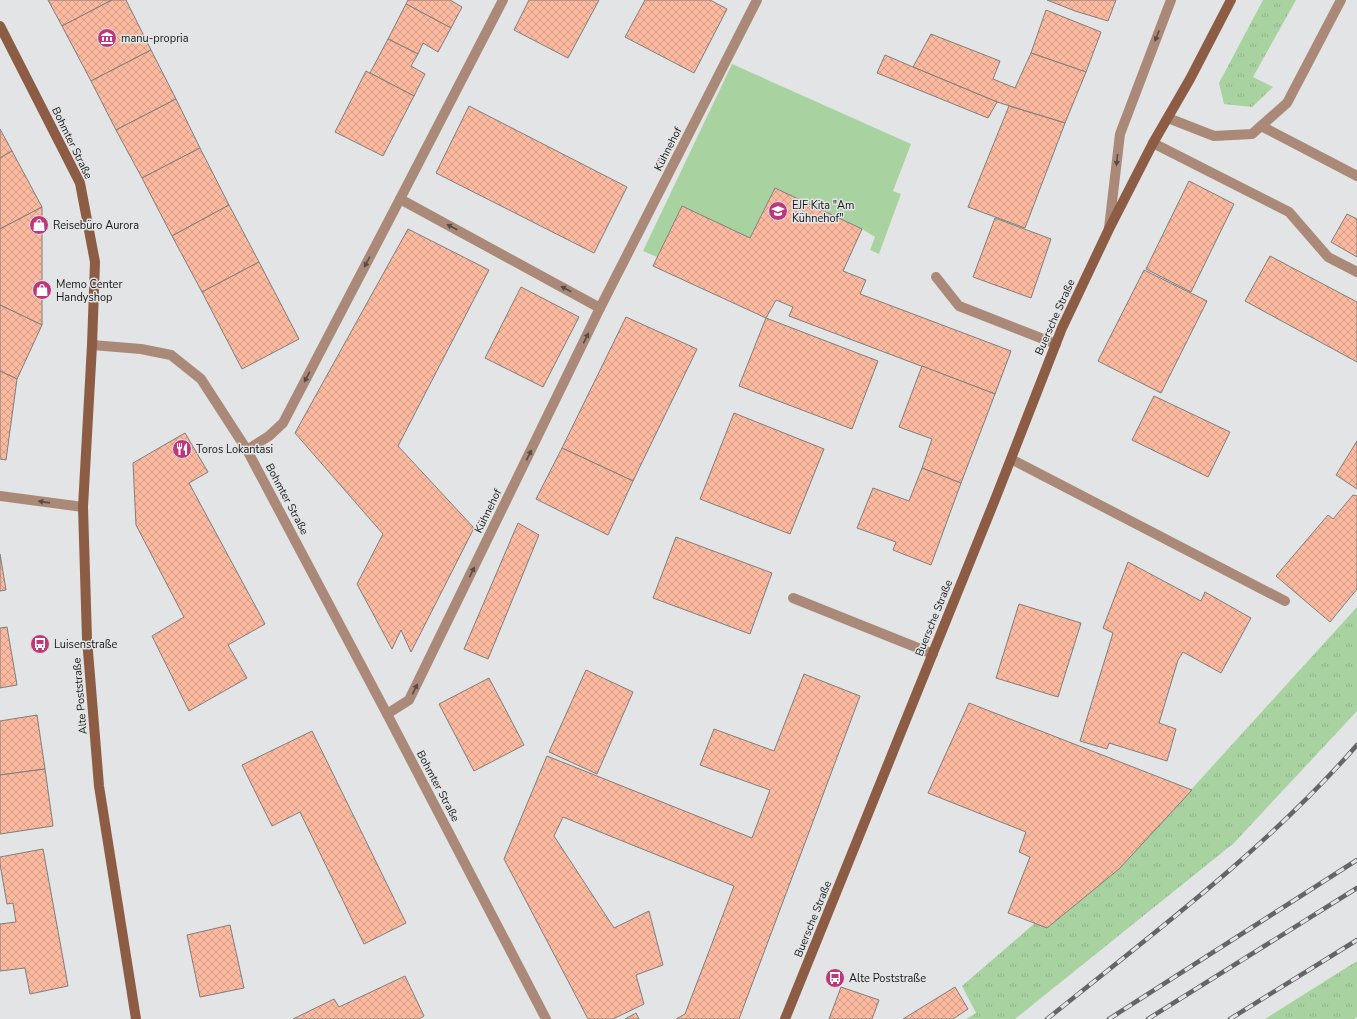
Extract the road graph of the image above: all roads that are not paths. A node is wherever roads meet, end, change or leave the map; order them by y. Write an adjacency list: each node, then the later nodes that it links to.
1 (504, 0): 11 (street)
2 (757, 0): 15 (street, Kühnehof)
3 (1171, 0): 12 (street, Buersche Straße, one-way to 12)
4 (1231, 0): 7 (main road, Buersche Straße)
5 (1341, 0): 8 (street)
6 (0, 26): 17 (main road, Bohmter Straße)
7 (1168, 118): 8 (street); 9 (main road, Buersche Straße)
8 (1261, 126): 10 (street)
9 (1152, 143): 12 (main road, Buersche Straße); 13 (street)
10 (1357, 176)
11 (400, 199): 15 (street, one-way to 11); 18 (street, one-way to 18)
12 (1109, 229): 16 (main road, Buersche Straße)
13 (1357, 272)
14 (936, 277): 16 (street)
15 (600, 308): 25 (street, Kühnehof, one-way to 15)
16 (1056, 344): 19 (main road, Buersche Straße)
17 (92, 345): 18 (street, Bohmter Straße); 21 (main road, Alte Poststraße)
18 (247, 450): 25 (street, Bohmter Straße)
19 (1011, 459): 23 (street); 24 (main road, Buersche Straße)
20 (0, 496): 21 (street, one-way to 20)
21 (83, 507): 26 (main road, Alte Poststraße)
22 (793, 598): 24 (street)
23 (1285, 601)
24 (933, 654): 28 (main road, Buersche Straße)
25 (387, 714): 27 (street, Bohmter Straße)
26 (136, 1019)
27 (546, 1019)
28 (786, 1019)

